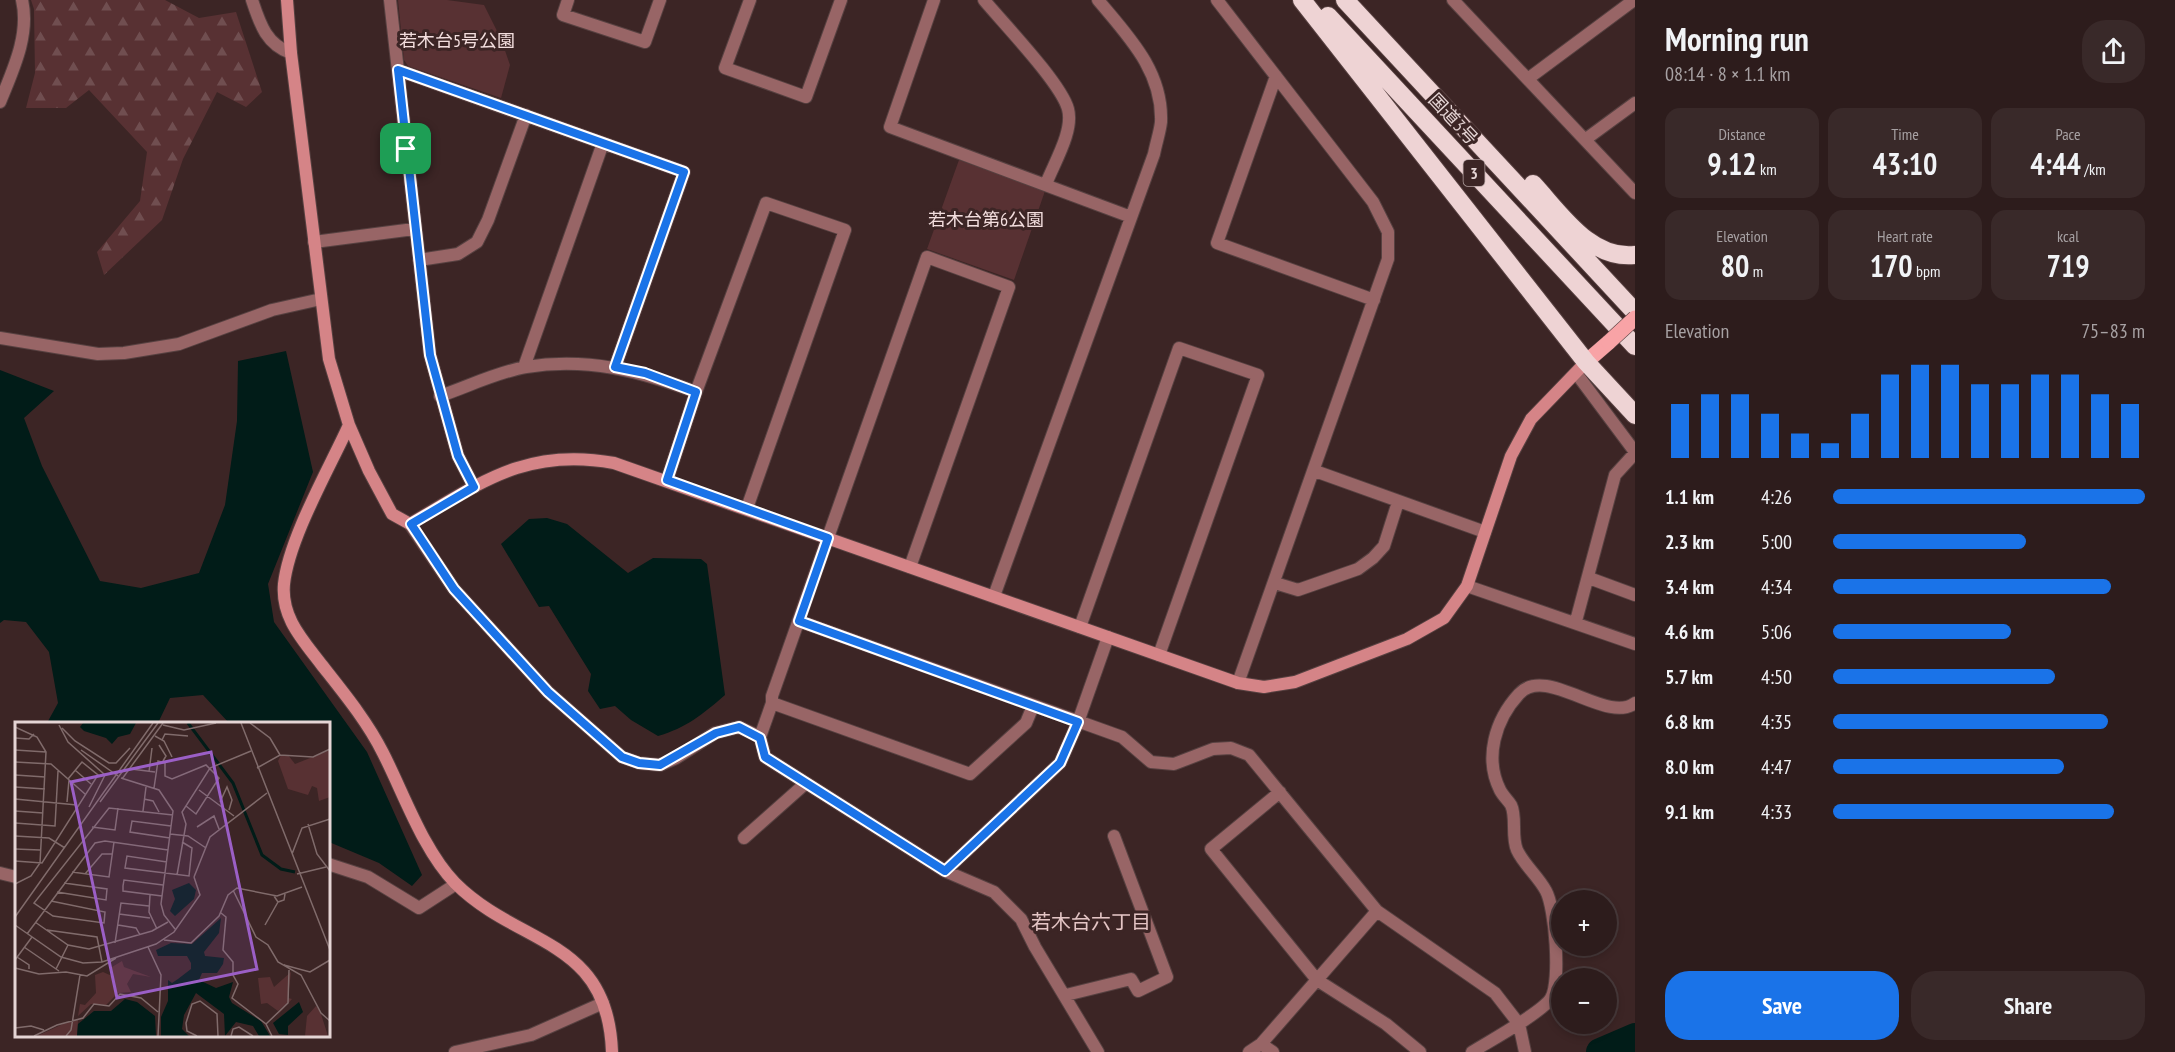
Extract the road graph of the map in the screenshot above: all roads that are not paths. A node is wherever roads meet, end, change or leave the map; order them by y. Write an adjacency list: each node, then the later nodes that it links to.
1 (22, 0): 23 (street)
2 (252, 0): 18 (street)
3 (287, 0): 18 (street)
4 (390, 0): 19 (street)
5 (568, 0): 6 (street)
6 (660, 0)
7 (750, 0): 8 (street)
8 (841, 0)
9 (934, 0): 28 (street)
10 (984, 0): 28 (street)
11 (1098, 0): 30 (street)
12 (1217, 0): 20 (street)
13 (1302, 0): 43 (highway)
14 (1312, 0): 40 (highway, 国道3号 / 3)
15 (1345, 0): 22 (highway, 国道3号 / 3)
16 (1634, 0): 21 (street)
17 (1456, 1): 21 (street)
18 (291, 53): 32 (street)
19 (398, 70): 25 (street); 31 (street)
20 (1276, 76): 36 (street); 36 (street)
21 (1529, 78): 26 (street)
22 (1423, 84): 33 (highway); 37 (highway, 国道3号 / 3)
23 (0, 102)
24 (1635, 102): 26 (street)
25 (526, 116): 27 (street); 34 (street)
26 (1586, 140): 29 (street)
27 (603, 143): 41 (street); 42 (street)
28 (1046, 183): 30 (street)
29 (1635, 193)
30 (1131, 217): 62 (street)
31 (414, 229): 32 (street); 34 (street)
32 (314, 242): 35 (street)
33 (1635, 255)
34 (419, 260): 45 (street)
35 (321, 298): 39 (street); 47 (street)
36 (1374, 300): 49 (street)
37 (1635, 312)
38 (1635, 318): 43 (main road, bridge)
39 (0, 338)
40 (1635, 346)
41 (524, 367): 42 (street); 45 (street)
42 (615, 367): 44 (street)
43 (1581, 368): 46 (highway); 48 (street); 55 (street)
44 (696, 392): 50 (street); 53 (street)
45 (440, 396): 51 (street)
46 (1635, 415)
47 (349, 425): 54 (street); 83 (street)
48 (1635, 452): 58 (street)
49 (1315, 471): 52 (street); 59 (street)
50 (667, 480): 51 (street); 53 (street)
51 (474, 487): 54 (street)
52 (1398, 502): 55 (street); 59 (street)
53 (747, 508): 56 (street)
54 (411, 524): 74 (street)
55 (1485, 532): 60 (street)
56 (828, 538): 57 (street); 57 (street); 63 (street)
57 (910, 567): 62 (street)
58 (1589, 578): 61 (street); 64 (street)
59 (1275, 583): 69 (street)
60 (1467, 586): 64 (street); 69 (street)
61 (1635, 595)
62 (994, 596): 65 (street)
63 (799, 621): 70 (street); 72 (street)
64 (1576, 621): 67 (street)
65 (1080, 627): 66 (street); 68 (street)
66 (1108, 637): 68 (street); 73 (street)
67 (1635, 644)
68 (1159, 655): 69 (street)
69 (1238, 683)
70 (772, 703): 72 (street); 74 (street)
71 (1635, 703): 88 (street)
72 (1033, 706): 73 (street)
73 (1078, 722): 76 (street); 80 (street)
74 (760, 738): 75 (street)
75 (806, 783): 78 (street); 80 (street)
76 (1280, 792): 84 (street); 85 (street)
77 (1114, 836): 86 (street)
78 (744, 838)
79 (330, 865): 83 (street)
80 (945, 871): 86 (street)
81 (0, 873): 82 (street)
82 (15, 877)
83 (456, 884): 87 (street)
84 (1377, 911): 85 (street); 88 (street)
85 (1317, 980): 89 (street); 95 (street)
86 (1066, 995): 92 (street)
87 (603, 1003): 90 (street); 91 (street)
88 (1519, 1024): 96 (street); 97 (street)
89 (1261, 1044): 93 (street); 94 (street)
90 (455, 1052)
91 (612, 1052)
92 (1098, 1052)
93 (1249, 1052)
94 (1273, 1052)
95 (1420, 1052)
96 (1472, 1052)
97 (1525, 1052)

